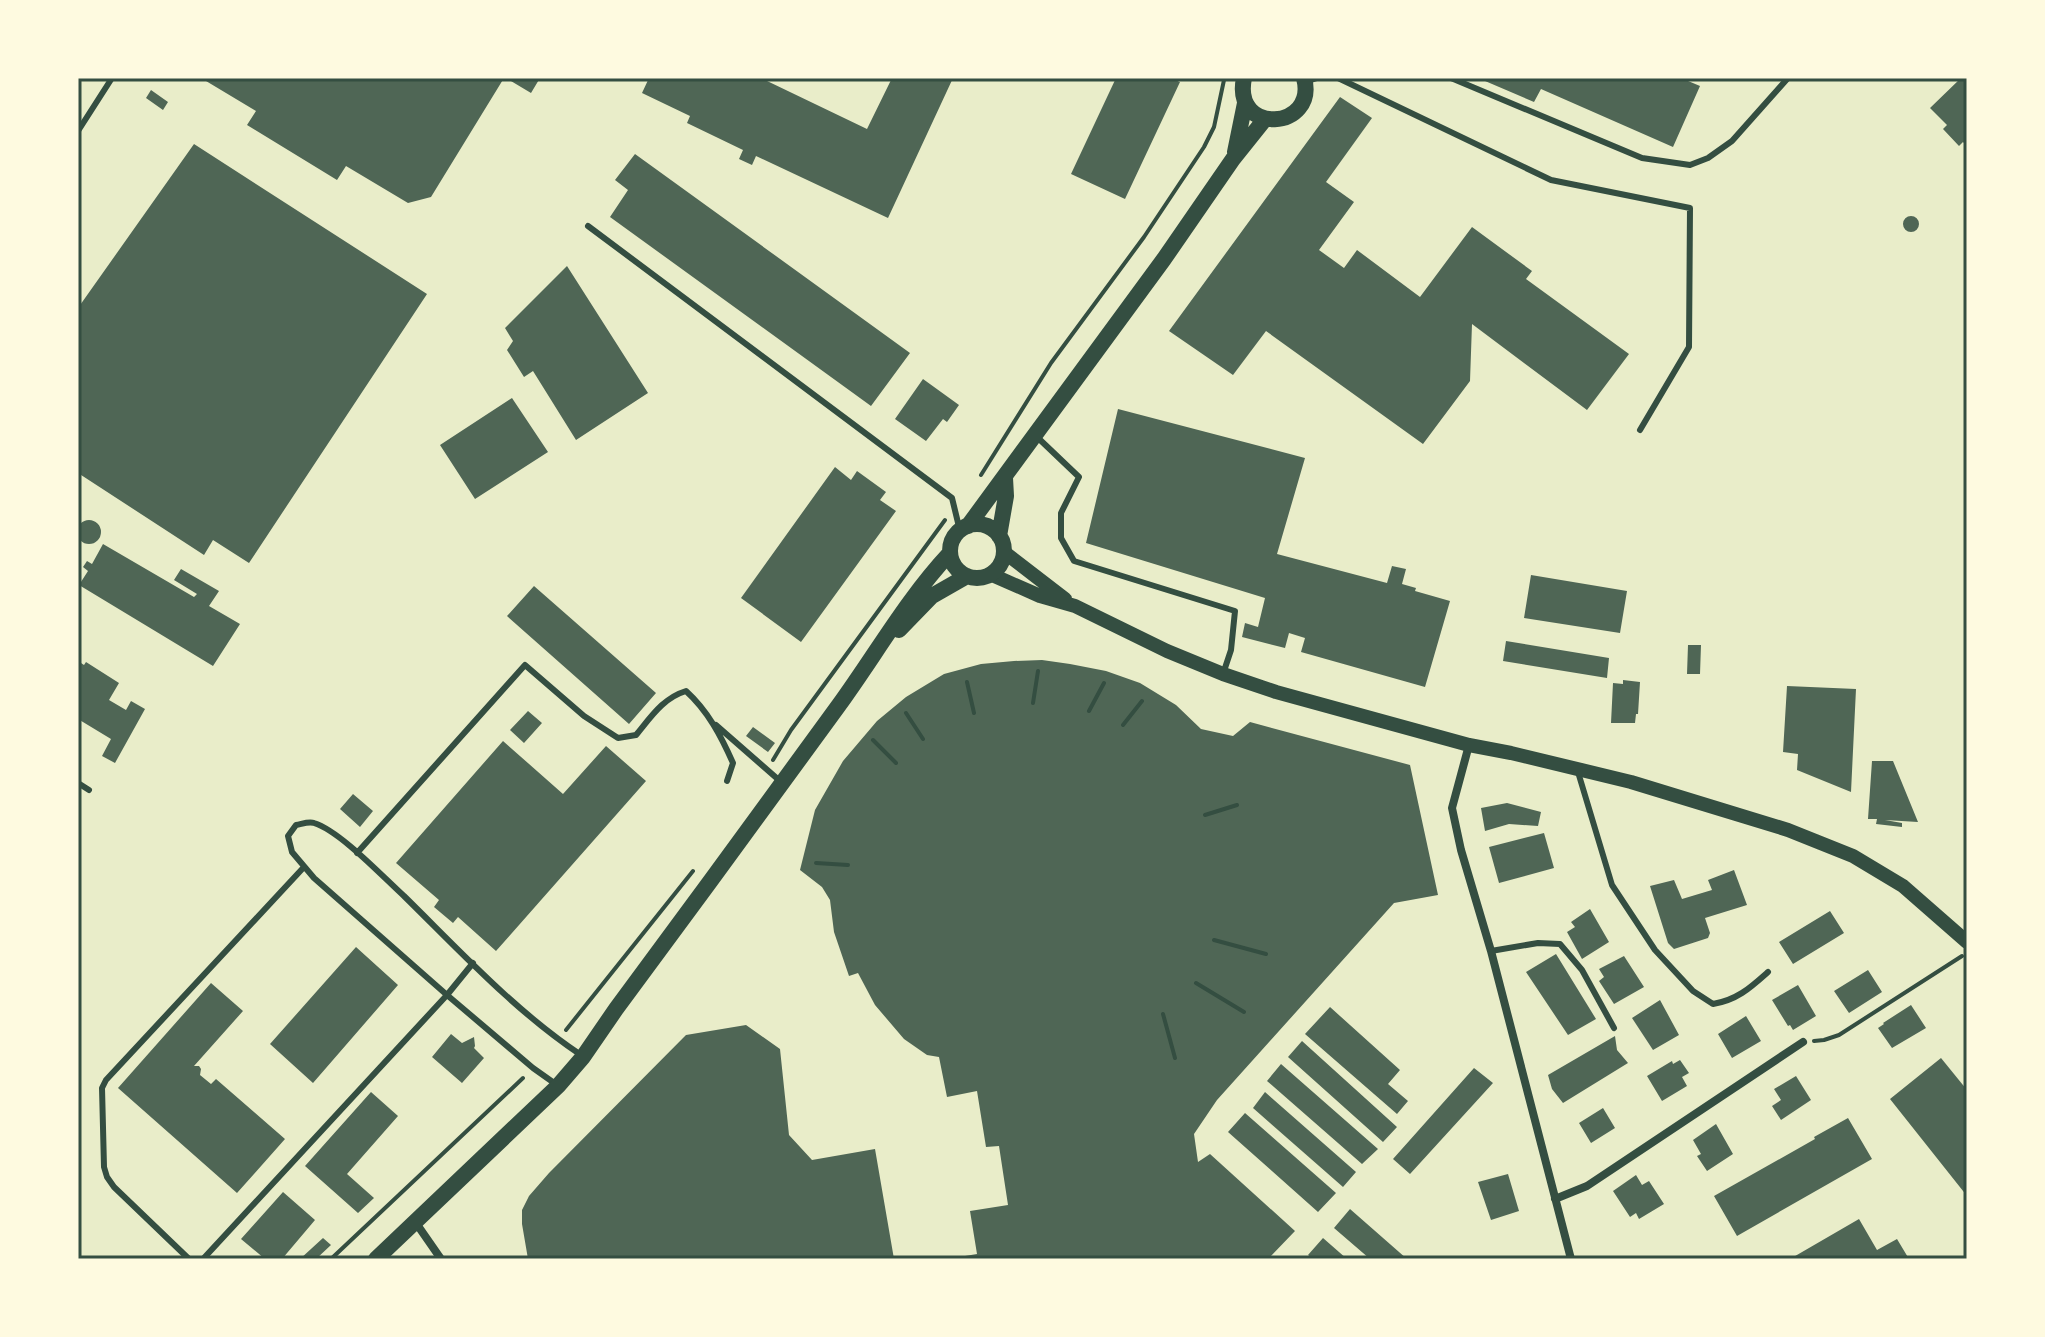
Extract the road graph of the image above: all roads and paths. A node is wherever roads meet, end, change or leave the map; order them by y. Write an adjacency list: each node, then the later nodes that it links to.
1 (112, 78): 10 (lane)
2 (1224, 78): 16 (path)
3 (1243, 78): 8 (main road)
4 (1338, 78): 13 (lane)
5 (1451, 78): 6 (lane)
6 (1788, 78)
7 (1308, 79): 9 (main road)
8 (1245, 103): 9 (main road); 11 (main road)
9 (1265, 119): 11 (main road)
10 (78, 131)
11 (1233, 159): 14 (main road)
12 (588, 226): 17 (lane)
13 (1640, 430)
14 (1036, 436): 15 (main road); 24 (lane)
15 (1005, 478): 17 (main road); 18 (main road)
16 (977, 481)
17 (961, 524): 18 (main road); 19 (main road); 39 (path)
18 (1002, 544): 20 (main road); 22 (street)
19 (950, 553): 21 (main road); 27 (main road)
20 (990, 574): 21 (main road); 22 (street)
21 (967, 576): 27 (main road)
22 (1075, 606): 24 (street)
23 (1038, 671): 29 (path)
24 (1223, 674): 37 (street)
25 (967, 682): 32 (path)
26 (1104, 683): 30 (path)
27 (854, 684): 43 (main road)
28 (1142, 701): 34 (path)
29 (1033, 703)
30 (1089, 711)
31 (906, 713): 35 (path)
32 (974, 713)
33 (710, 719): 39 (lane); 41 (lane); 47 (lane)
34 (1123, 725)
35 (923, 739)
36 (873, 740): 38 (path)
37 (1469, 745): 40 (street); 54 (street)
38 (896, 763)
39 (767, 769): 43 (lane)
40 (1577, 770): 53 (street); 58 (lane)
41 (727, 781)
42 (78, 783): 44 (lane)
43 (782, 783): 66 (main road)
44 (89, 790)
45 (1237, 805): 46 (path)
46 (1205, 815)
47 (357, 853): 50 (lane); 57 (lane)
48 (816, 863): 49 (path)
49 (848, 865)
50 (304, 867): 60 (lane); 72 (lane)
51 (694, 869): 64 (path)
52 (1214, 940): 56 (path)
53 (1967, 942)
54 (1491, 951): 63 (lane); 70 (street)
55 (1967, 953): 65 (path)
56 (1266, 954)
57 (473, 963): 60 (lane); 64 (lane)
58 (1768, 972)
59 (1196, 983): 61 (path)
60 (447, 995): 68 (lane); 73 (lane)
61 (1244, 1012)
62 (1163, 1014): 67 (path)
63 (1614, 1028)
64 (558, 1040): 66 (lane)
65 (1803, 1042): 70 (street)
66 (583, 1057): 69 (main road)
67 (1175, 1058)
68 (533, 1068): 69 (lane); 74 (path)
69 (558, 1086): 71 (main road)
70 (1555, 1199): 77 (street)
71 (416, 1223): 75 (main road); 76 (street)
72 (189, 1259)
73 (203, 1259)
74 (331, 1259)
75 (376, 1259)
76 (441, 1259)
77 (1571, 1259)

